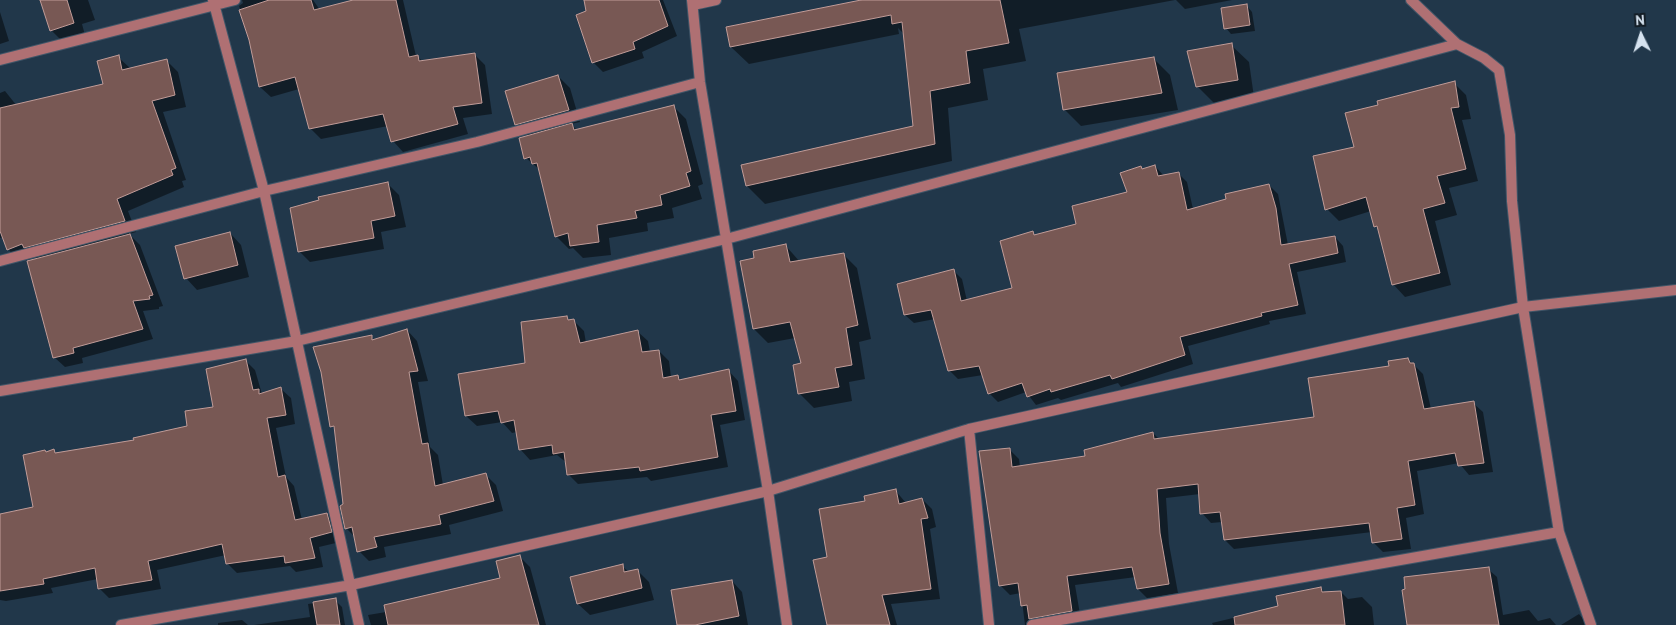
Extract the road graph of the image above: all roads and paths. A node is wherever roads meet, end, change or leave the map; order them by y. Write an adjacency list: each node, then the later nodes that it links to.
1 (235, 0): 4 (street)
2 (716, 0): 5 (street)
3 (1410, 0): 6 (street)
4 (214, 3): 7 (street); 9 (street)
5 (693, 3): 8 (street)
6 (1457, 44): 10 (street); 13 (street)
7 (0, 60)
8 (700, 82): 9 (street); 10 (street)
9 (264, 191): 11 (street); 14 (street)
10 (726, 239): 14 (street); 17 (street)
11 (0, 262)
12 (1676, 290): 13 (street)
13 (1523, 307): 16 (street); 18 (street)
14 (297, 341): 15 (street); 19 (street)
15 (0, 391)
16 (969, 429): 17 (street); 23 (street)
17 (768, 491): 19 (street); 22 (street)
18 (1559, 532): 24 (street); 25 (street)
19 (351, 585): 20 (street); 21 (street)
20 (120, 625)
21 (359, 625)
22 (787, 625)
23 (988, 625)
24 (1032, 625)
25 (1591, 625)

